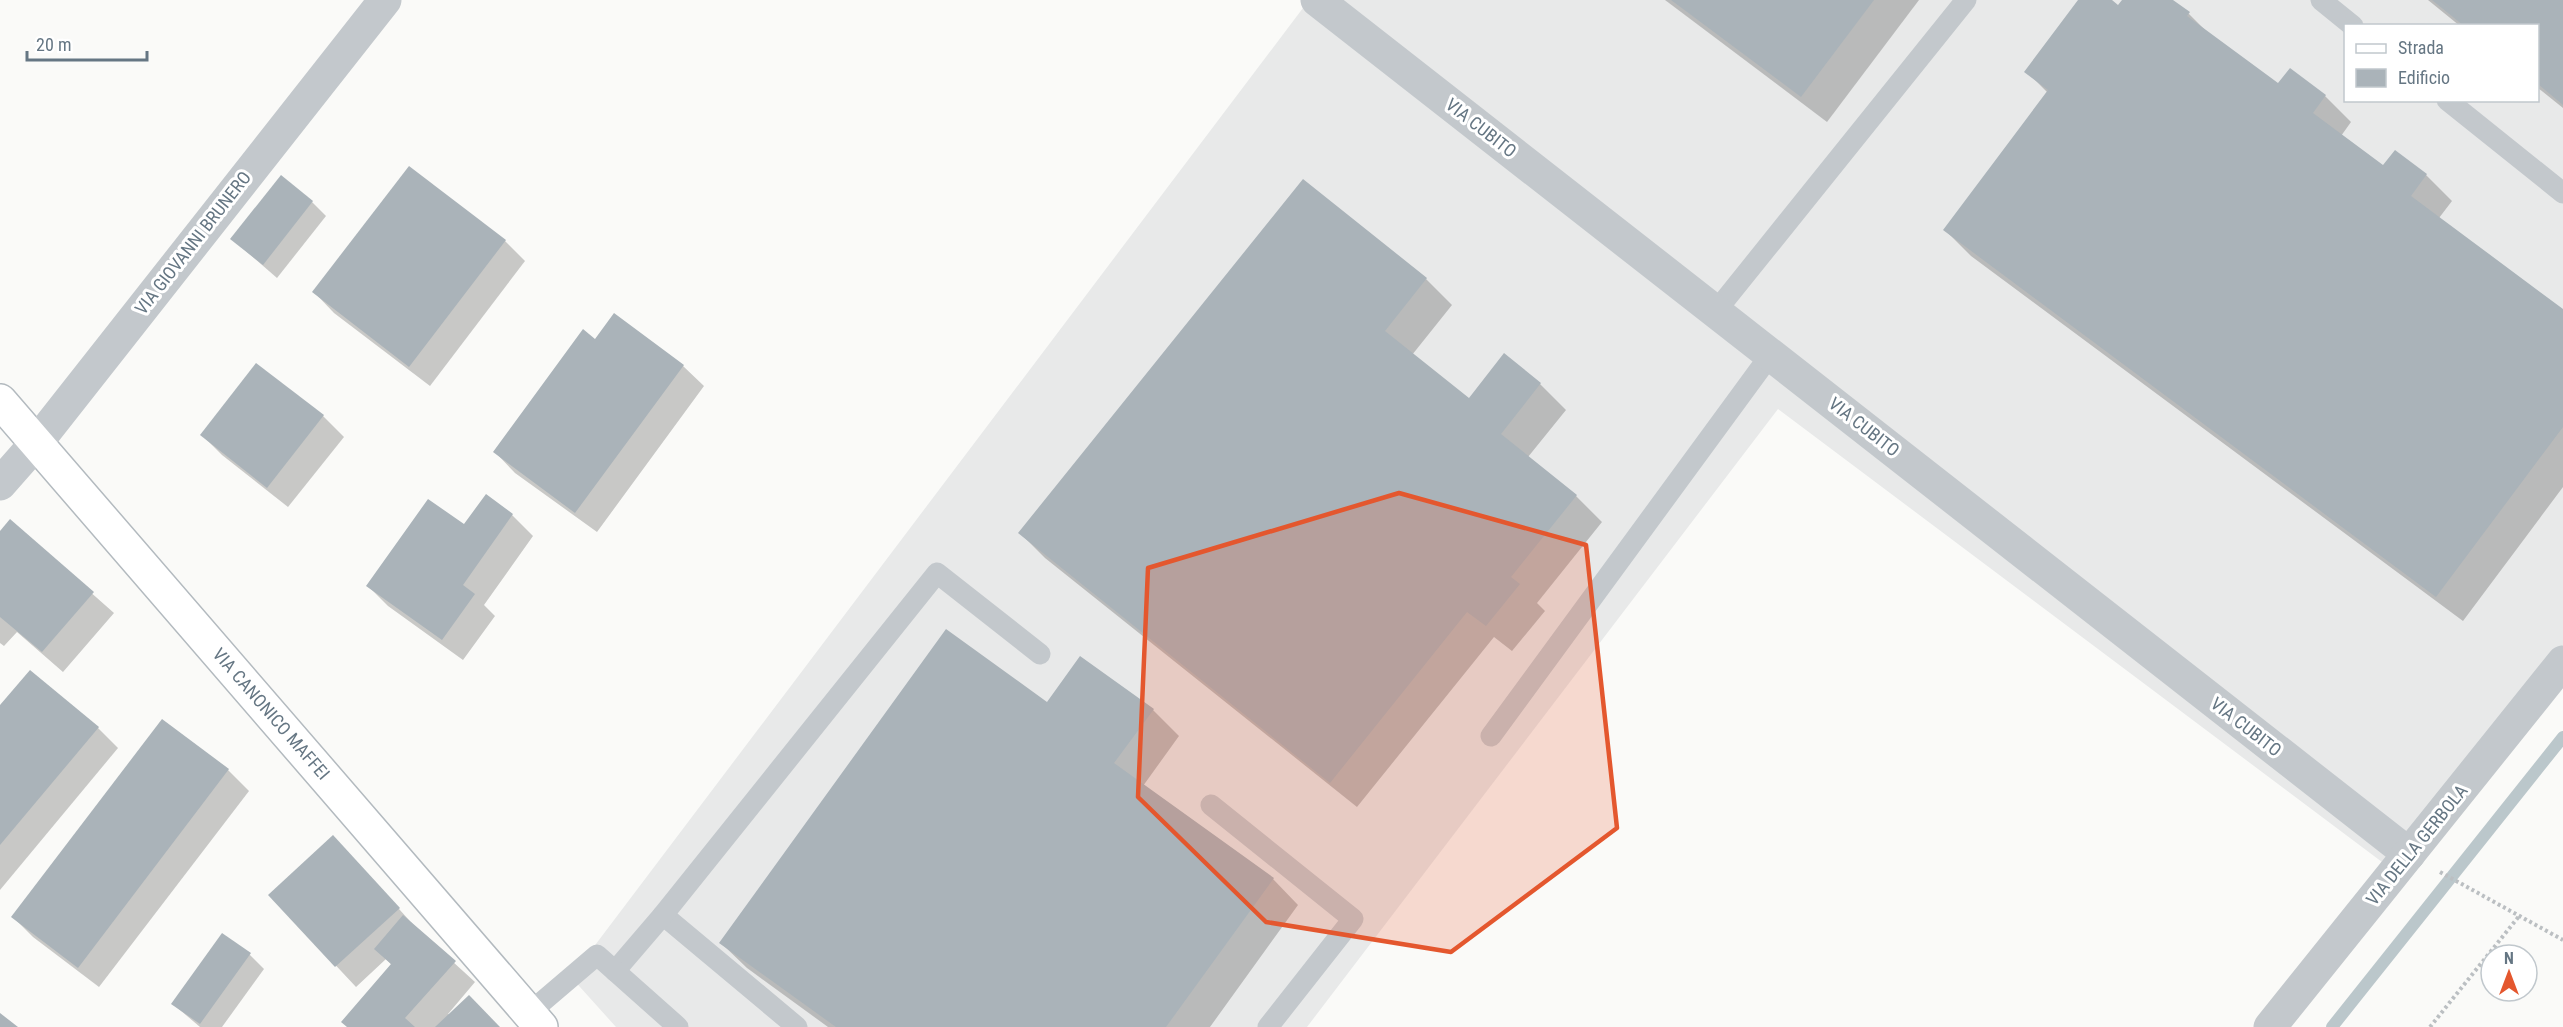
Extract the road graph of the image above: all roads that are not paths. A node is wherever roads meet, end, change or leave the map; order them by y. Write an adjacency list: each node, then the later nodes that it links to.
1 (385, 0): 11 (street, VIA GIOVANNI BRUNERO)
2 (1317, 0): 8 (street, VIA CUBITO)
3 (1966, 0): 8 (lane)
4 (2321, 0): 5 (lane)
5 (2351, 24)
6 (2449, 102): 7 (lane)
7 (2563, 193)
8 (1716, 312): 9 (street, VIA CUBITO)
9 (1771, 354): 15 (lane); 17 (street, VIA CUBITO)
10 (0, 401): 11 (street, VIA CANONICO MAFFEI)
11 (37, 442): 12 (street, VIA GIOVANNI BRUNERO); 20 (street, VIA CANONICO MAFFEI)
12 (0, 484)
13 (1040, 654): 18 (lane)
14 (2563, 662): 17 (street, VIA DELLA GERBOLA)
15 (1491, 736)
16 (1211, 805): 23 (lane)
17 (2422, 862): 24 (street, VIA DELLA GERBOLA)
18 (663, 915): 19 (lane); 22 (lane)
19 (615, 971): 20 (lane); 21 (lane)
20 (535, 1020)
21 (678, 1027)
22 (797, 1027)
23 (1268, 1027)
24 (2270, 1027)

